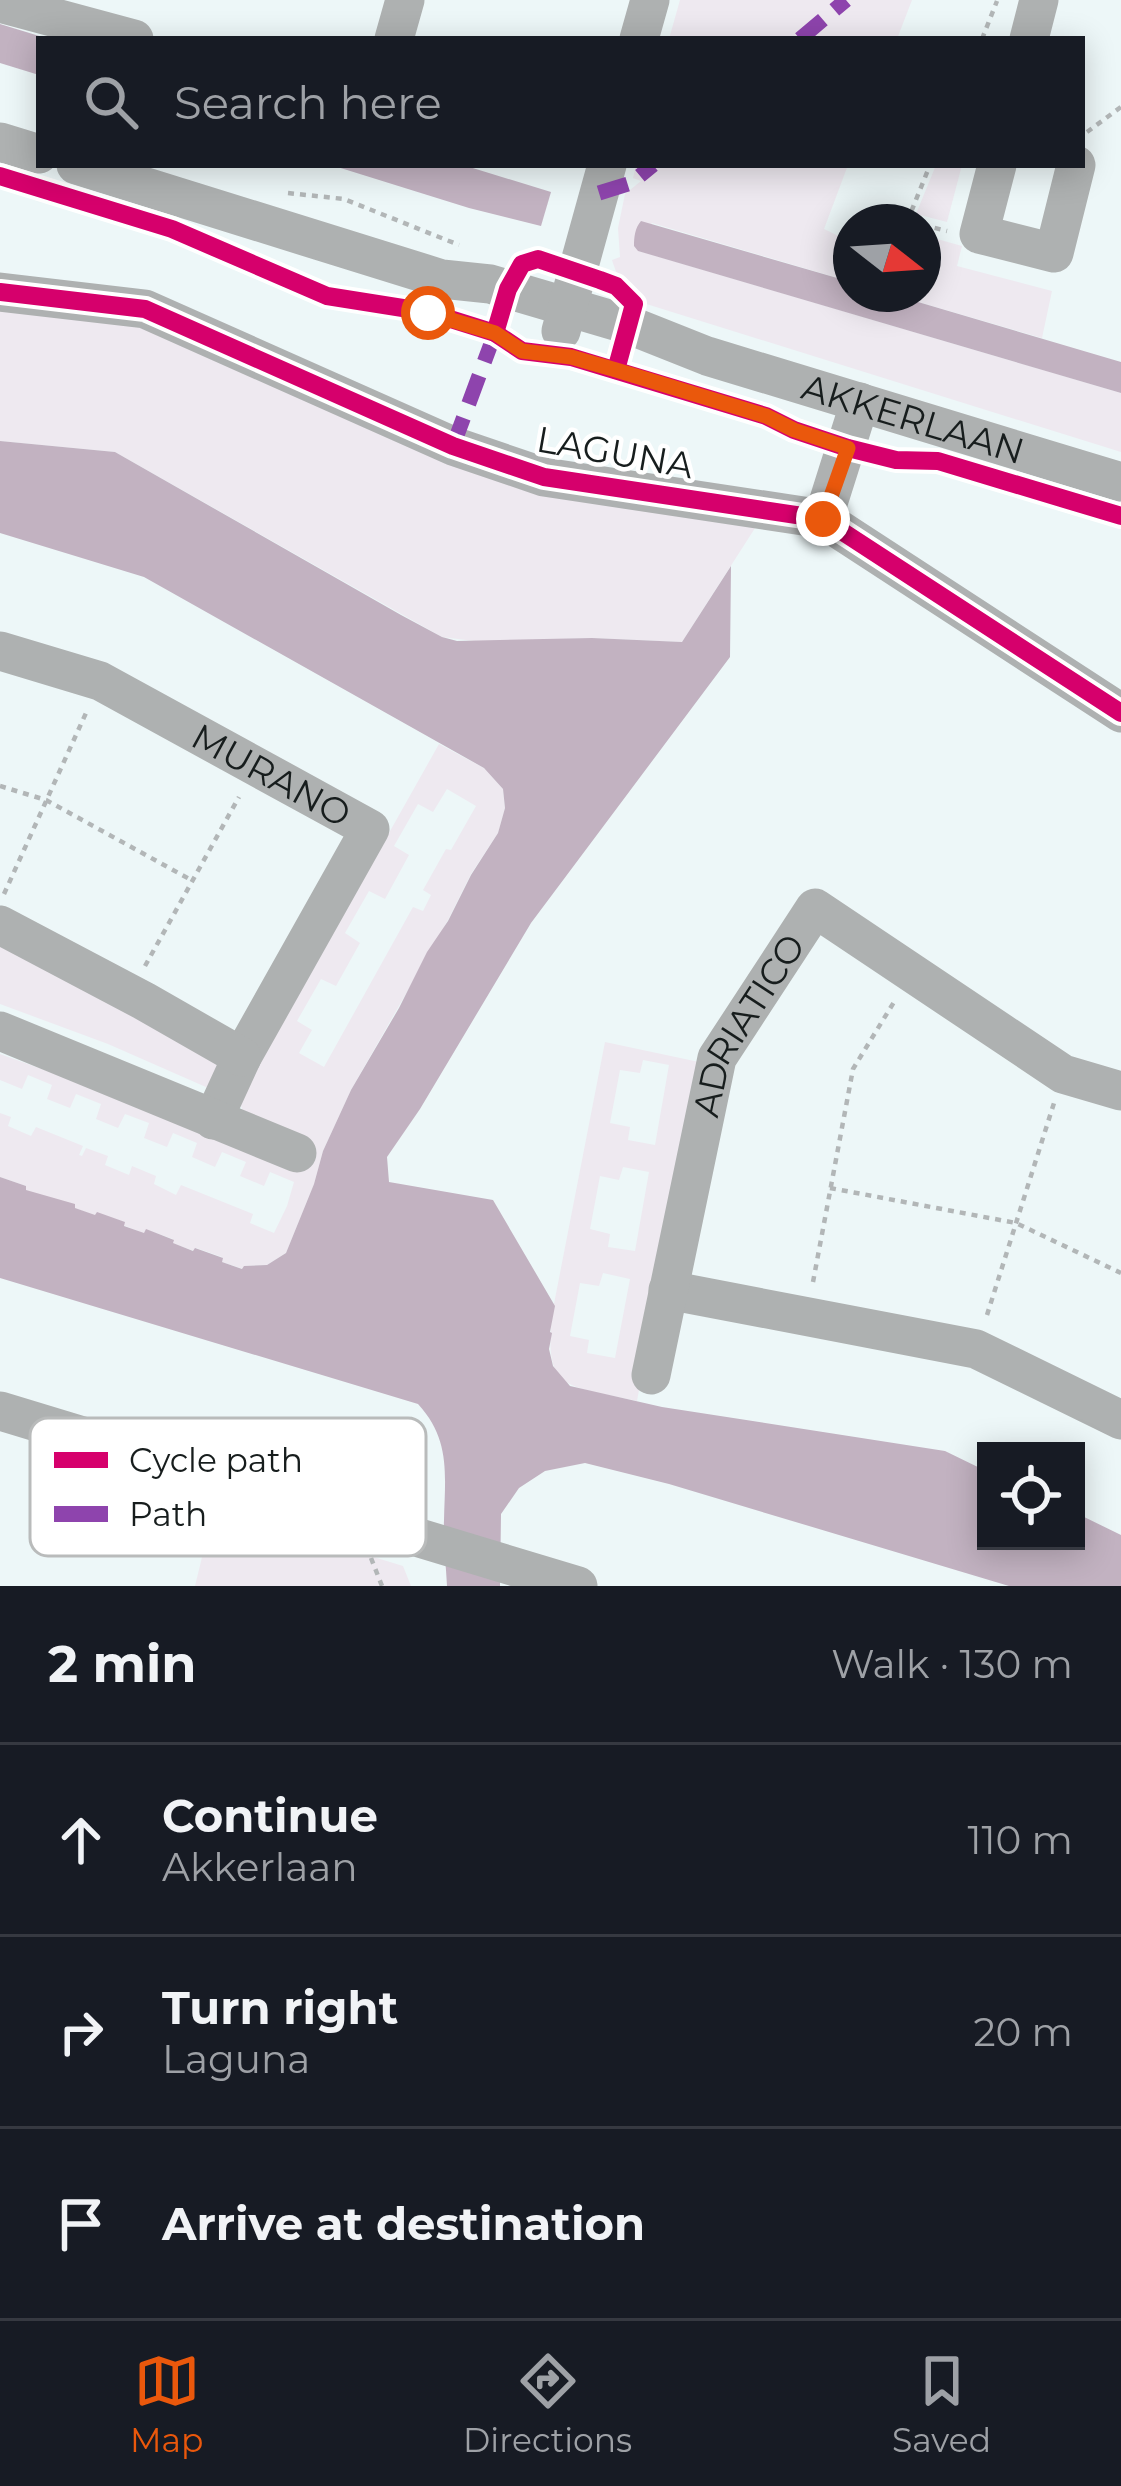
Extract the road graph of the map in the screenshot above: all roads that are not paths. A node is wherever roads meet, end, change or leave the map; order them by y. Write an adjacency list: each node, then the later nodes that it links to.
1 (405, 0): 6 (street)
2 (650, 0): 7 (street)
3 (1039, 0): 8 (street)
4 (0, 3): 5 (street)
5 (123, 36)
6 (395, 36)
7 (640, 36)
8 (1030, 36)
9 (0, 142): 10 (street)
10 (36, 153)
11 (88, 168): 16 (street, AKKERLAAN)
12 (606, 168): 16 (street)
13 (996, 168): 14 (street)
14 (1075, 168)
15 (0, 292): 19 (street, LAGUNA)
16 (565, 319): 17 (street, AKKERLAAN)
17 (860, 402): 18 (street, AKKERLAAN); 19 (street)
18 (1121, 482)
19 (823, 519): 21 (street, LAGUNA)
20 (0, 651): 24 (street, MURANO)
21 (1121, 713)
22 (0, 925): 24 (street)
23 (0, 1031): 26 (street)
24 (242, 1057): 26 (street, MURANO)
25 (1121, 1091): 28 (street, ADRIATICO)
26 (213, 1120): 27 (street)
27 (298, 1153)
28 (668, 1290): 29 (street, ADRIATICO); 32 (street)
29 (651, 1375)
30 (0, 1411): 31 (street)
31 (30, 1420)
32 (1121, 1420)
33 (426, 1538): 34 (street)
34 (578, 1586)

